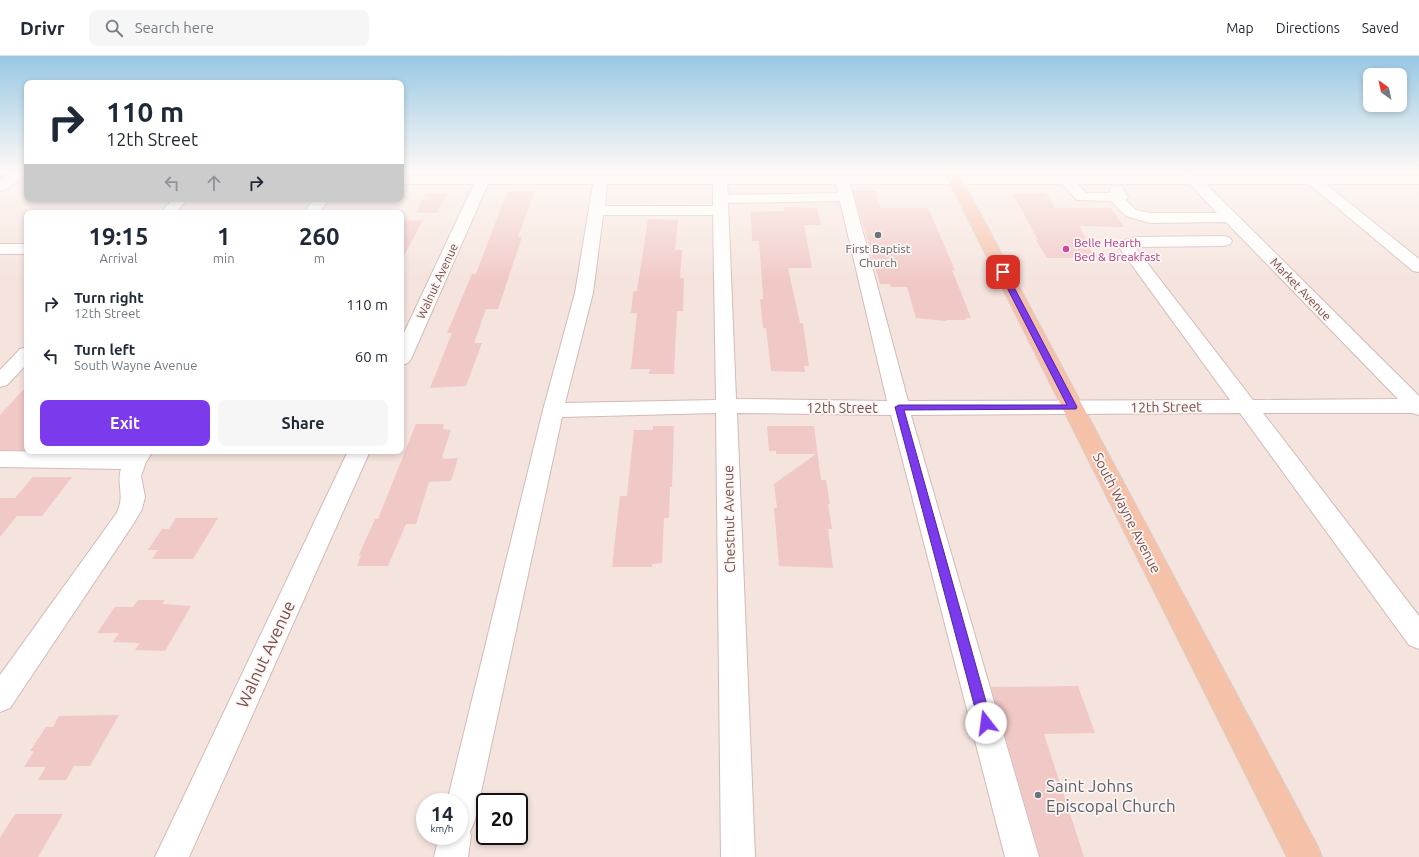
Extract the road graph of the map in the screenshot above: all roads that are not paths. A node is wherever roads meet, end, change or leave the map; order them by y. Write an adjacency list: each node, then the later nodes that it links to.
1 (471, 208): 14 (street, Walnut Avenue)
2 (600, 208): 22 (street)
3 (720, 208): 17 (street, Chestnut Avenue)
4 (849, 208): 20 (street)
5 (968, 208): 21 (main road, South Wayne Avenue)
6 (1127, 208): 9 (street)
7 (1222, 208): 9 (street, Market Avenue)
8 (1347, 208): 13 (street)
9 (1231, 217): 19 (street, Market Avenue)
10 (1224, 241): 18 (street)
11 (0, 249): 12 (street)
12 (24, 249)
13 (1419, 267)
14 (404, 353)
15 (24, 356): 16 (street)
16 (0, 381)
17 (726, 406): 20 (street, 12th Street); 22 (street, 12th Street); 32 (street, Chestnut Avenue)
18 (1245, 406): 19 (street, 12th Street); 21 (street, 12th Street); 26 (street)
19 (1418, 406)
20 (899, 407): 21 (street, 12th Street); 33 (street)
21 (1072, 407): 34 (main road, South Wayne Avenue)
22 (553, 410): 28 (street)
23 (358, 454): 30 (street, Walnut Avenue)
24 (139, 456): 25 (street); 27 (street)
25 (0, 459)
26 (1419, 637)
27 (0, 699)
28 (465, 793)
29 (453, 845): 31 (street)
30 (172, 857)
31 (450, 857)
32 (738, 857)
33 (1022, 857)
34 (1304, 857)

